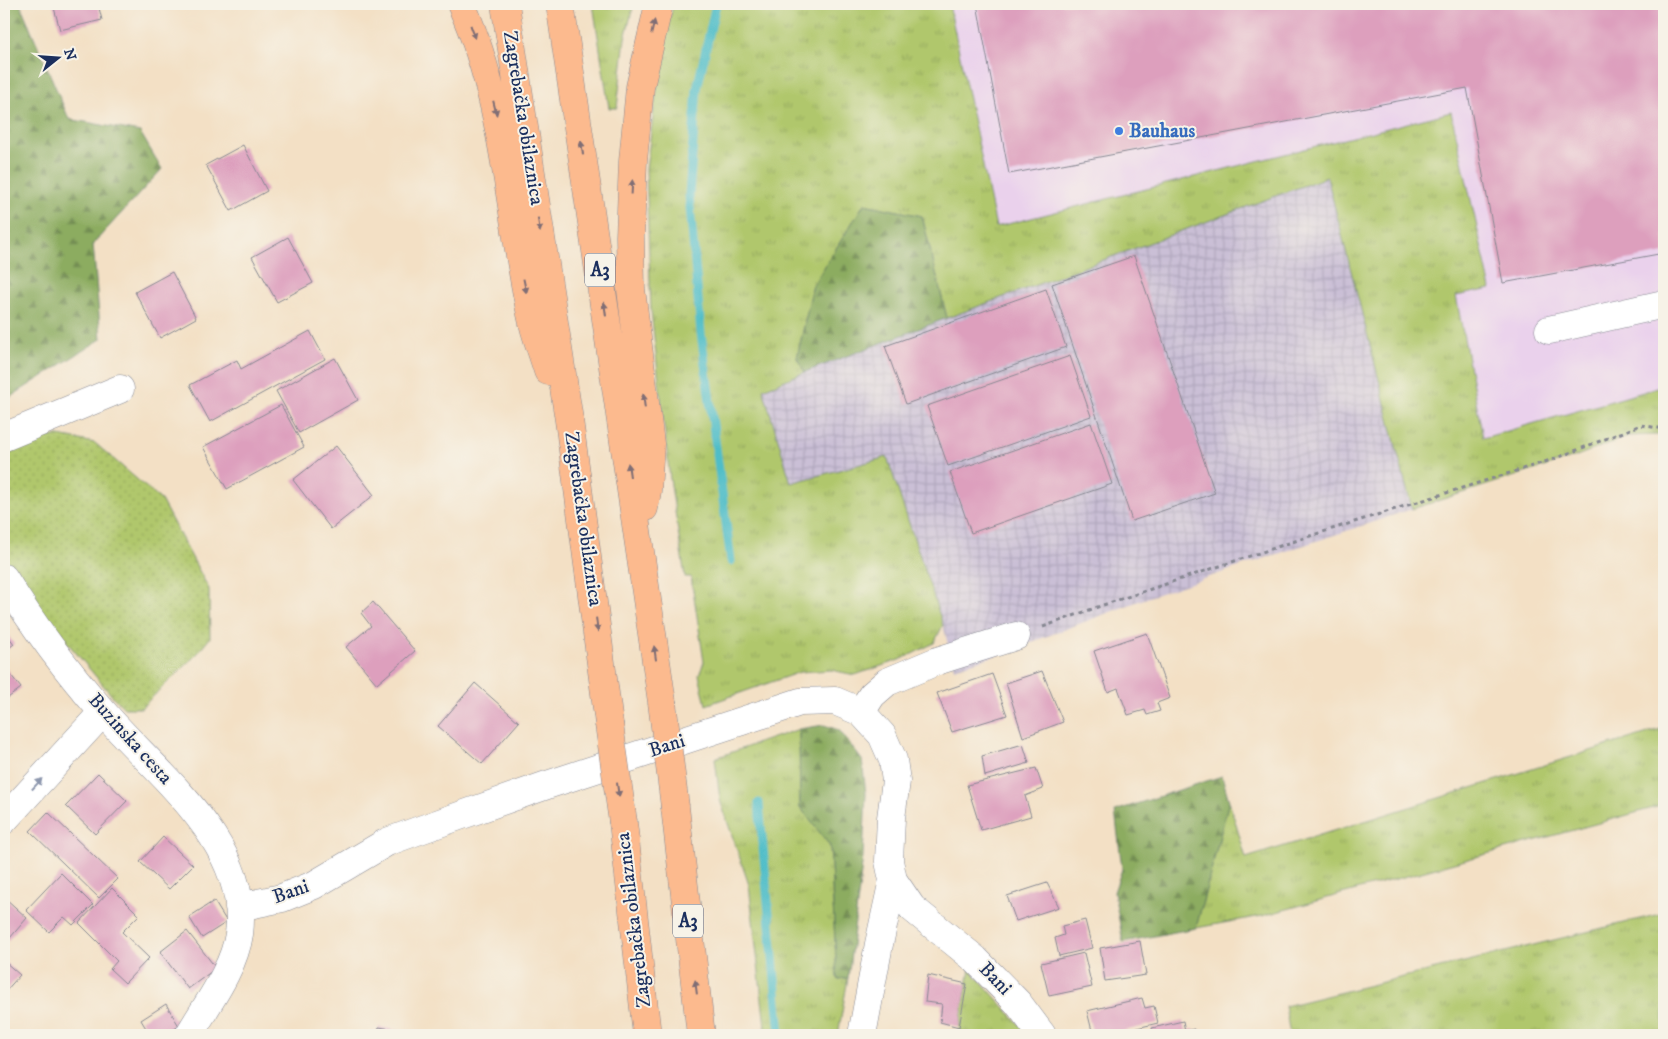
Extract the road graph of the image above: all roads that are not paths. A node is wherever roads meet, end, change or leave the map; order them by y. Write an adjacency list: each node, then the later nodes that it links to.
1 (461, 4): 8 (highway, one-way to 8)
2 (505, 4): 8 (highway, Zagrebačka obilaznica, one-way to 8)
3 (560, 4): 10 (highway, A3, one-way to 3)
4 (659, 4): 10 (highway, one-way to 4)
5 (1664, 304): 6 (street)
6 (1548, 330)
7 (120, 390): 9 (street)
8 (569, 420): 19 (highway, Zagrebačka obilaznica, one-way to 19, bridge)
9 (4, 437)
10 (638, 536): 20 (highway, A3, one-way to 10, bridge)
11 (4, 578): 13 (street, Buzinska cesta)
12 (1016, 636): 14 (street)
13 (103, 712): 15 (street, one-way to 13); 17 (street, Buzinska cesta)
14 (861, 712): 16 (street, Bani); 17 (street, Bani)
15 (4, 820)
16 (893, 880): 21 (street); 22 (street, Bani)
17 (239, 907): 18 (street)
18 (189, 1035)
19 (647, 1035)
20 (701, 1035)
21 (862, 1035)
22 (1042, 1035)

